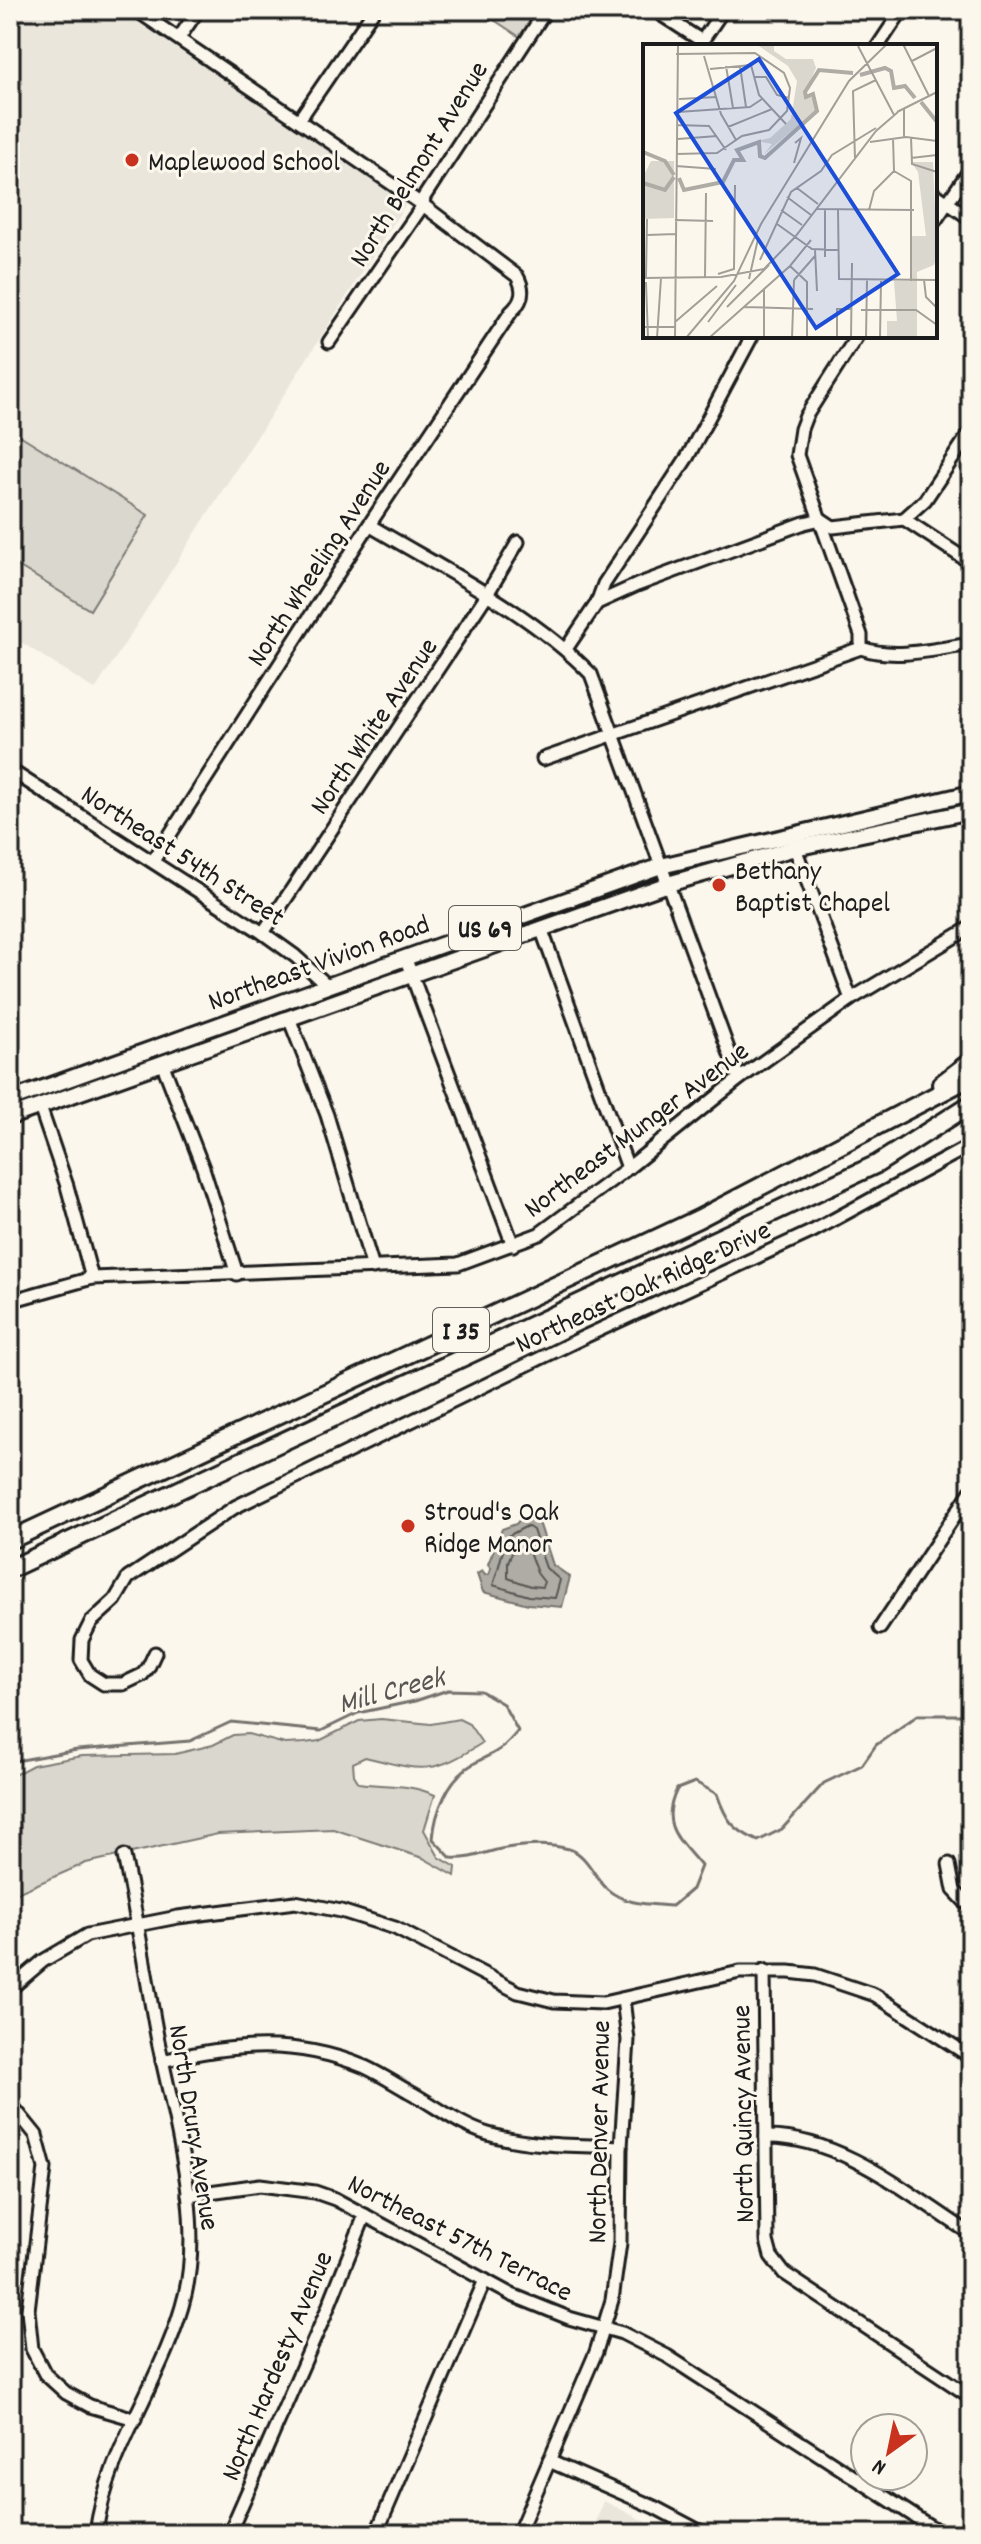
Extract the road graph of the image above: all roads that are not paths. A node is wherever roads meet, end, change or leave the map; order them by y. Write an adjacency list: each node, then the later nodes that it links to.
1 (136, 10): 8 (street)
2 (198, 10): 8 (street)
3 (374, 10): 10 (street)
4 (546, 10): 14 (street, North Belmont Avenue)
5 (654, 10): 6 (street)
6 (723, 10)
7 (902, 10): 9 (street)
8 (179, 38): 10 (street)
9 (879, 44)
10 (299, 120): 14 (street)
11 (971, 168): 13 (street)
12 (937, 196): 13 (street)
13 (947, 203): 15 (street); 16 (street)
14 (423, 205): 19 (street, North Belmont Avenue); 23 (street, North Wheeling Avenue)
15 (937, 218)
16 (971, 219)
17 (751, 338): 27 (street)
18 (856, 338): 21 (street)
19 (329, 342)
20 (971, 431): 22 (street)
21 (821, 519): 22 (street); 27 (street); 29 (street)
22 (904, 519): 25 (street)
23 (369, 525): 26 (street); 37 (street, North Wheeling Avenue)
24 (518, 542): 26 (street, North White Avenue)
25 (971, 563)
26 (486, 596): 30 (street); 42 (street, North White Avenue)
27 (597, 603): 30 (street)
28 (971, 644): 29 (street)
29 (861, 648): 31 (street)
30 (566, 649): 31 (street)
31 (613, 735): 32 (street); 38 (street)
32 (543, 759)
33 (10, 770): 37 (street, Northeast 54th Street)
34 (971, 793): 38 (main road, Northeast Vivion Road / US 69)
35 (971, 811): 36 (main road, Northeast Vivion Road / US 69)
36 (795, 848): 39 (main road, Northeast Vivion Road / US 69); 46 (street)
37 (153, 861): 42 (street, Northeast 54th Street)
38 (661, 866): 39 (street); 43 (main road, Northeast Vivion Road / US 69)
39 (668, 884): 41 (main road, Northeast Vivion Road / US 69); 51 (street)
40 (971, 927): 46 (street, Northeast Munger Avenue)
41 (541, 928): 44 (main road, Northeast Vivion Road / US 69); 58 (street)
42 (263, 933): 45 (street, Northeast 54th Street)
43 (405, 957): 44 (street); 45 (main road, Northeast Vivion Road / US 69)
44 (412, 975): 47 (main road, Northeast Vivion Road / US 69); 59 (street)
45 (327, 985): 52 (main road, Northeast Vivion Road / US 69)
46 (851, 999): 51 (street, Northeast Munger Avenue)
47 (289, 1018): 49 (main road, Northeast Vivion Road / US 69); 60 (street)
48 (971, 1061): 55 (highway)
49 (163, 1065): 54 (main road, Northeast Vivion Road / US 69); 61 (street)
50 (971, 1077): 55 (highway, I 35)
51 (739, 1079): 58 (street, Northeast Munger Avenue)
52 (10, 1100)
53 (971, 1104): 66 (highway, I 35)
54 (40, 1107): 56 (main road, Northeast Vivion Road / US 69); 62 (street)
55 (908, 1110): 65 (highway, I 35)
56 (10, 1117)
57 (971, 1145): 68 (street, Northeast Oak Ridge Drive)
58 (628, 1168): 59 (street, Northeast Munger Avenue)
59 (513, 1245): 60 (street, Northeast Munger Avenue)
60 (373, 1268): 61 (street, Northeast Munger Avenue)
61 (237, 1274): 62 (street, Northeast Munger Avenue)
62 (92, 1278): 63 (street, Northeast Munger Avenue)
63 (10, 1301)
64 (971, 1491): 67 (street)
65 (10, 1540)
66 (10, 1569)
67 (880, 1628)
68 (155, 1653)
69 (124, 1856): 72 (street, North Drury Avenue)
70 (949, 1864): 71 (street)
71 (971, 1908)
72 (139, 1926): 74 (street); 75 (street); 77 (street, North Drury Avenue)
73 (764, 1970): 75 (street); 76 (street); 79 (street, North Quincy Avenue)
74 (10, 1989)
75 (623, 1999): 80 (street, North Denver Avenue)
76 (971, 2057)
77 (162, 2061): 80 (street); 81 (street, North Drury Avenue)
78 (10, 2103): 87 (street)
79 (766, 2137): 83 (street); 86 (street, North Quincy Avenue)
80 (621, 2147): 85 (street, North Denver Avenue)
81 (188, 2195): 82 (street, Northeast 57th Terrace); 87 (street, North Drury Avenue)
82 (365, 2215): 84 (street, Northeast 57th Terrace); 90 (street, North Hardesty Avenue)
83 (971, 2234)
84 (485, 2280): 85 (street, Northeast 57th Terrace); 91 (street)
85 (605, 2327): 88 (street, North Denver Avenue); 94 (street, Northeast 57th Terrace)
86 (971, 2397)
87 (135, 2419): 89 (street, North Drury Avenue)
88 (549, 2461): 92 (street, North Denver Avenue); 93 (street)
89 (96, 2534)
90 (229, 2534)
91 (376, 2534)
92 (518, 2534)
93 (705, 2534)
94 (942, 2534)

